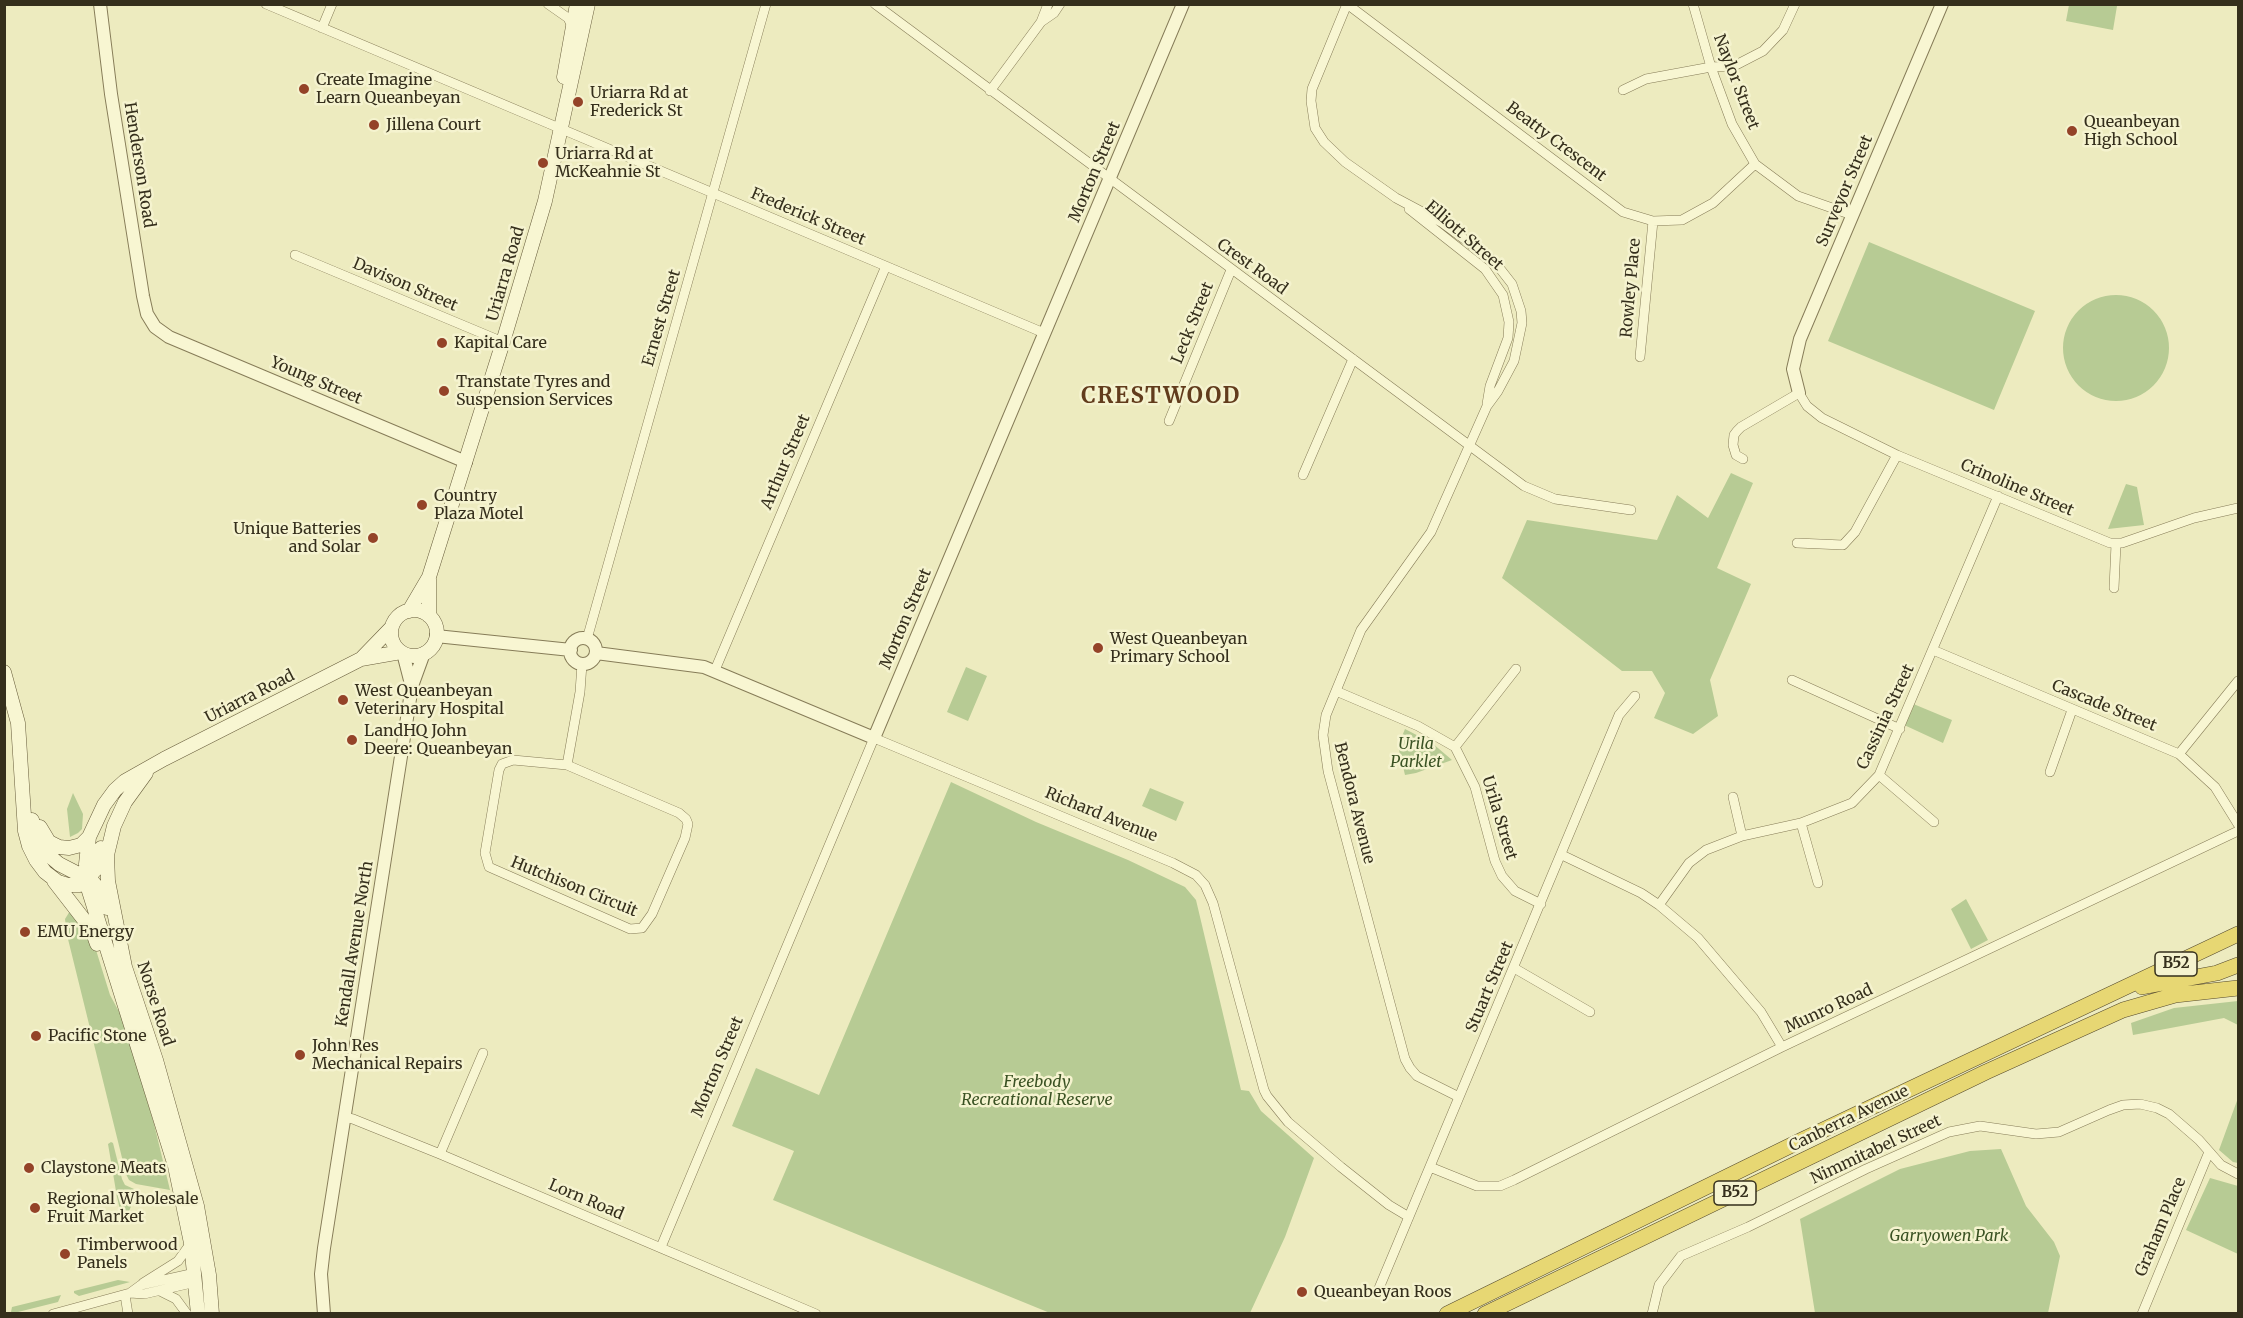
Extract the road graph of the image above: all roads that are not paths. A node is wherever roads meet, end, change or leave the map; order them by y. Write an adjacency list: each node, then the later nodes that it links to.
1 (100, 4): 33 (street, Henderson Road)
2 (266, 4): 18 (street, Frederick Street)
3 (332, 4): 18 (street)
4 (570, 4): 16 (street)
5 (577, 4): 19 (main road, Uriarra Road)
6 (588, 4): 23 (main road, Uriarra Road)
7 (766, 4): 26 (street, Ernest Street)
8 (874, 4): 22 (street, Crest Road)
9 (1048, 4): 17 (street)
10 (1060, 4): 17 (street)
11 (1183, 4): 25 (street, Morton Street)
12 (1347, 4): 27 (street, Elliott Street); 29 (street, Beatty Crescent)
13 (1693, 4): 20 (street, Naylor Street)
14 (1795, 4): 20 (street)
15 (1942, 4): 28 (street, Surveyor Street)
16 (550, 5): 19 (street)
17 (1041, 22): 22 (street)
18 (322, 28): 23 (street, Frederick Street)
19 (572, 29): 23 (main road, Uriarra Road)
20 (1711, 67): 21 (street); 24 (street, Naylor Street)
21 (1623, 90)
22 (990, 91): 25 (street, Crest Road)
23 (561, 122): 26 (street, Frederick Street); 35 (main road, Uriarra Road)
24 (1755, 164): 28 (street, Naylor Street); 29 (street, Beatty Crescent)
25 (1110, 178): 32 (street, Crest Road); 34 (street, Morton Street)
26 (712, 193): 31 (street, Frederick Street); 57 (street, Ernest Street)
27 (1396, 198): 39 (street, Elliott Street); 39 (street, Elliott Street)
28 (1852, 215): 38 (street, Surveyor Street)
29 (1653, 221): 36 (street, Rowley Place)
30 (295, 255): 35 (street, Davison Street)
31 (886, 266): 34 (street, Frederick Street); 66 (street, Arthur Street)
32 (1231, 270): 37 (street, Crest Road); 40 (street, Leck Street)
33 (155, 327): 44 (street, Young Street)
34 (1044, 333): 75 (street, Morton Street)
35 (503, 342): 44 (main road, Uriarra Road)
36 (1640, 357)
37 (1353, 359): 41 (street, Crest Road); 45 (street)
38 (1799, 393): 42 (street, Crinoline Street); 43 (street)
39 (1486, 406): 41 (street, Elliott Street)
40 (1169, 421)
41 (1468, 446): 48 (street, Crest Road); 71 (street, Bendora Avenue)
42 (1897, 454): 46 (street, Crinoline Street); 49 (street)
43 (1743, 459)
44 (466, 462): 51 (main road, Uriarra Road)
45 (1303, 475)
46 (1998, 496): 50 (street, Crinoline Street); 59 (street, Cassinia Street)
47 (2238, 508): 50 (street)
48 (1631, 510)
49 (1797, 543)
50 (2116, 544): 52 (street)
51 (429, 577): 53 (main road, Uriarra Road); 54 (main road, Uriarra Road)
52 (2115, 588)
53 (409, 610): 54 (main road); 55 (main road)
54 (429, 616): 56 (main road)
55 (391, 628): 60 (main road); 63 (main road, Uriarra Road)
56 (436, 636): 58 (street); 61 (main road)
57 (587, 639): 58 (street); 62 (street)
58 (571, 650): 64 (street)
59 (1934, 650): 73 (street, Cascade Street); 74 (street, Cassinia Street)
60 (402, 652): 61 (main road); 63 (main road, Uriarra Road); 70 (street, Kendall Avenue North)
61 (424, 653): 70 (street, Kendall Avenue North)
62 (596, 654): 64 (street); 66 (street, Richard Avenue)
63 (361, 659): 78 (main road, Uriarra Road)
64 (582, 664): 79 (street)
65 (1516, 669): 76 (street)
66 (715, 670): 75 (street, Richard Avenue)
67 (4, 672): 81 (main road)
68 (1792, 680): 74 (street)
69 (2238, 681): 77 (street)
70 (412, 686): 109 (street, Kendall Avenue North)
71 (1336, 691): 76 (street); 108 (street, Bendora Avenue)
72 (1635, 696): 92 (street, Stuart Street)
73 (2072, 710): 77 (street, Cascade Street); 80 (street)
74 (1900, 729): 82 (street, Cassinia Street)
75 (874, 738): 114 (street, Richard Avenue); 116 (street, Morton Street)
76 (1455, 747): 96 (street, Urila Street)
77 (2179, 754): 88 (street, Cascade Street)
78 (159, 762): 83 (main road, Norse Road); 91 (main road, Norse Road)
79 (567, 765): 79 (street, Hutchison Circuit)
80 (2050, 771)
81 (23, 774): 85 (main road); 93 (main road)
82 (1879, 775): 86 (street); 87 (street, Cassinia Street)
83 (133, 790): 94 (main road); 100 (main road, Norse Road)
84 (1733, 797): 90 (street)
85 (29, 798): 91 (main road); 94 (main road)
86 (1934, 822)
87 (1802, 823): 90 (street, Cassinia Street); 95 (street)
88 (2238, 824)
89 (2238, 831): 106 (street, Munro Road)
90 (1742, 836): 97 (street, Cassinia Street)
91 (89, 837): 94 (main road, Norse Road)
92 (1562, 855): 96 (street, Stuart Street); 97 (street)
93 (51, 877): 94 (main road); 105 (main road)
94 (87, 878): 100 (main road); 105 (main road, Norse Road)
95 (1818, 883)
96 (1541, 904): 101 (street, Stuart Street)
97 (1659, 905): 106 (street)
98 (2238, 934): 103 (highway, Canberra Avenue / B52)
99 (2238, 965): 103 (highway, Canberra Avenue / B52)
100 (125, 967): 117 (main road, Norse Road)
101 (1514, 968): 104 (street); 108 (street, Stuart Street)
102 (2238, 988): 130 (highway, Canberra Avenue / B52)
103 (2112, 994): 129 (highway, Canberra Avenue / B52)
104 (1590, 1012)
105 (128, 1015): 115 (main road, Norse Road)
106 (1782, 1047): 112 (street, Munro Road)
107 (483, 1053): 111 (street)
108 (1459, 1097): 112 (street, Stuart Street)
109 (344, 1117): 111 (street, Lorn Road); 127 (street, Kendall Avenue North)
110 (2209, 1152): 113 (street, Nimmitabel Street); 131 (street, Nimmitabel Street); 132 (street, Graham Place)
111 (440, 1154): 116 (street, Lorn Road)
112 (1430, 1167): 114 (street, Stuart Street)
113 (2238, 1174)
114 (1409, 1217): 120 (street, Stuart Street)
115 (191, 1243): 117 (main road, Norse Road); 118 (street)
116 (660, 1247): 128 (street, Lorn Road)
117 (202, 1276): 118 (street); 119 (street); 125 (main road, Norse Road); 126 (main road, Norse Road)
118 (141, 1285): 121 (street)
119 (159, 1290): 121 (street); 124 (street)
120 (1377, 1293)
121 (128, 1294): 122 (street); 123 (street)
122 (53, 1314)
123 (129, 1314)
124 (187, 1314)
125 (198, 1314)
126 (212, 1314)
127 (324, 1314)
128 (816, 1314)
129 (1447, 1314)
130 (1485, 1314)
131 (1652, 1314)
132 (2142, 1314)

